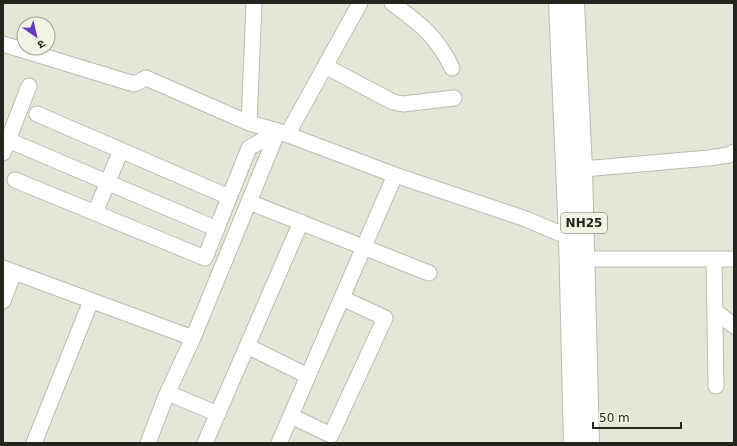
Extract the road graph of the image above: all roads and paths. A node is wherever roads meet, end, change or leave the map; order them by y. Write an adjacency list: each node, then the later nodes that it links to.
1 (254, 3): 12 (street)
2 (360, 3): 7 (street)
3 (392, 3): 8 (street)
4 (558, 3): 26 (main road, NH25)
5 (575, 3): 17 (main road, NH25)
6 (3, 44): 12 (street)
7 (325, 66): 10 (street); 13 (street)
8 (452, 68)
9 (29, 86): 14 (street)
10 (454, 98)
11 (37, 114): 15 (street)
12 (249, 123): 13 (street)
13 (282, 133): 18 (street); 21 (street); 22 (street)
14 (5, 146): 20 (street)
15 (121, 150): 20 (street); 21 (street)
16 (734, 152): 17 (street)
17 (583, 169): 31 (main road, NH25)
18 (395, 175): 26 (street); 27 (street)
19 (14, 180): 23 (street)
20 (108, 183): 23 (street); 25 (street)
21 (229, 196): 25 (street)
22 (249, 202): 24 (street); 39 (street)
23 (95, 213): 25 (street)
24 (301, 222): 27 (street); 40 (street)
25 (217, 229)
26 (568, 237): 28 (main road, NH25)
27 (364, 247): 33 (street); 34 (street)
28 (568, 258): 31 (street); 50 (main road, NH25)
29 (714, 259): 30 (street); 31 (street); 37 (street)
30 (734, 259)
31 (586, 260): 51 (main road, NH25)
32 (8, 270): 35 (street); 36 (street)
33 (429, 273)
34 (342, 298): 41 (street); 45 (street)
35 (3, 301)
36 (92, 301): 39 (street); 46 (street)
37 (715, 311): 38 (street); 42 (street)
38 (734, 326)
39 (193, 338): 43 (street)
40 (247, 346): 41 (street); 44 (street)
41 (308, 376): 45 (street)
42 (716, 386)
43 (168, 392): 44 (street); 47 (street)
44 (218, 414): 48 (street)
45 (291, 416): 49 (street)
46 (34, 443)
47 (148, 443)
48 (206, 443)
49 (279, 443)
50 (573, 443)
51 (590, 443)

